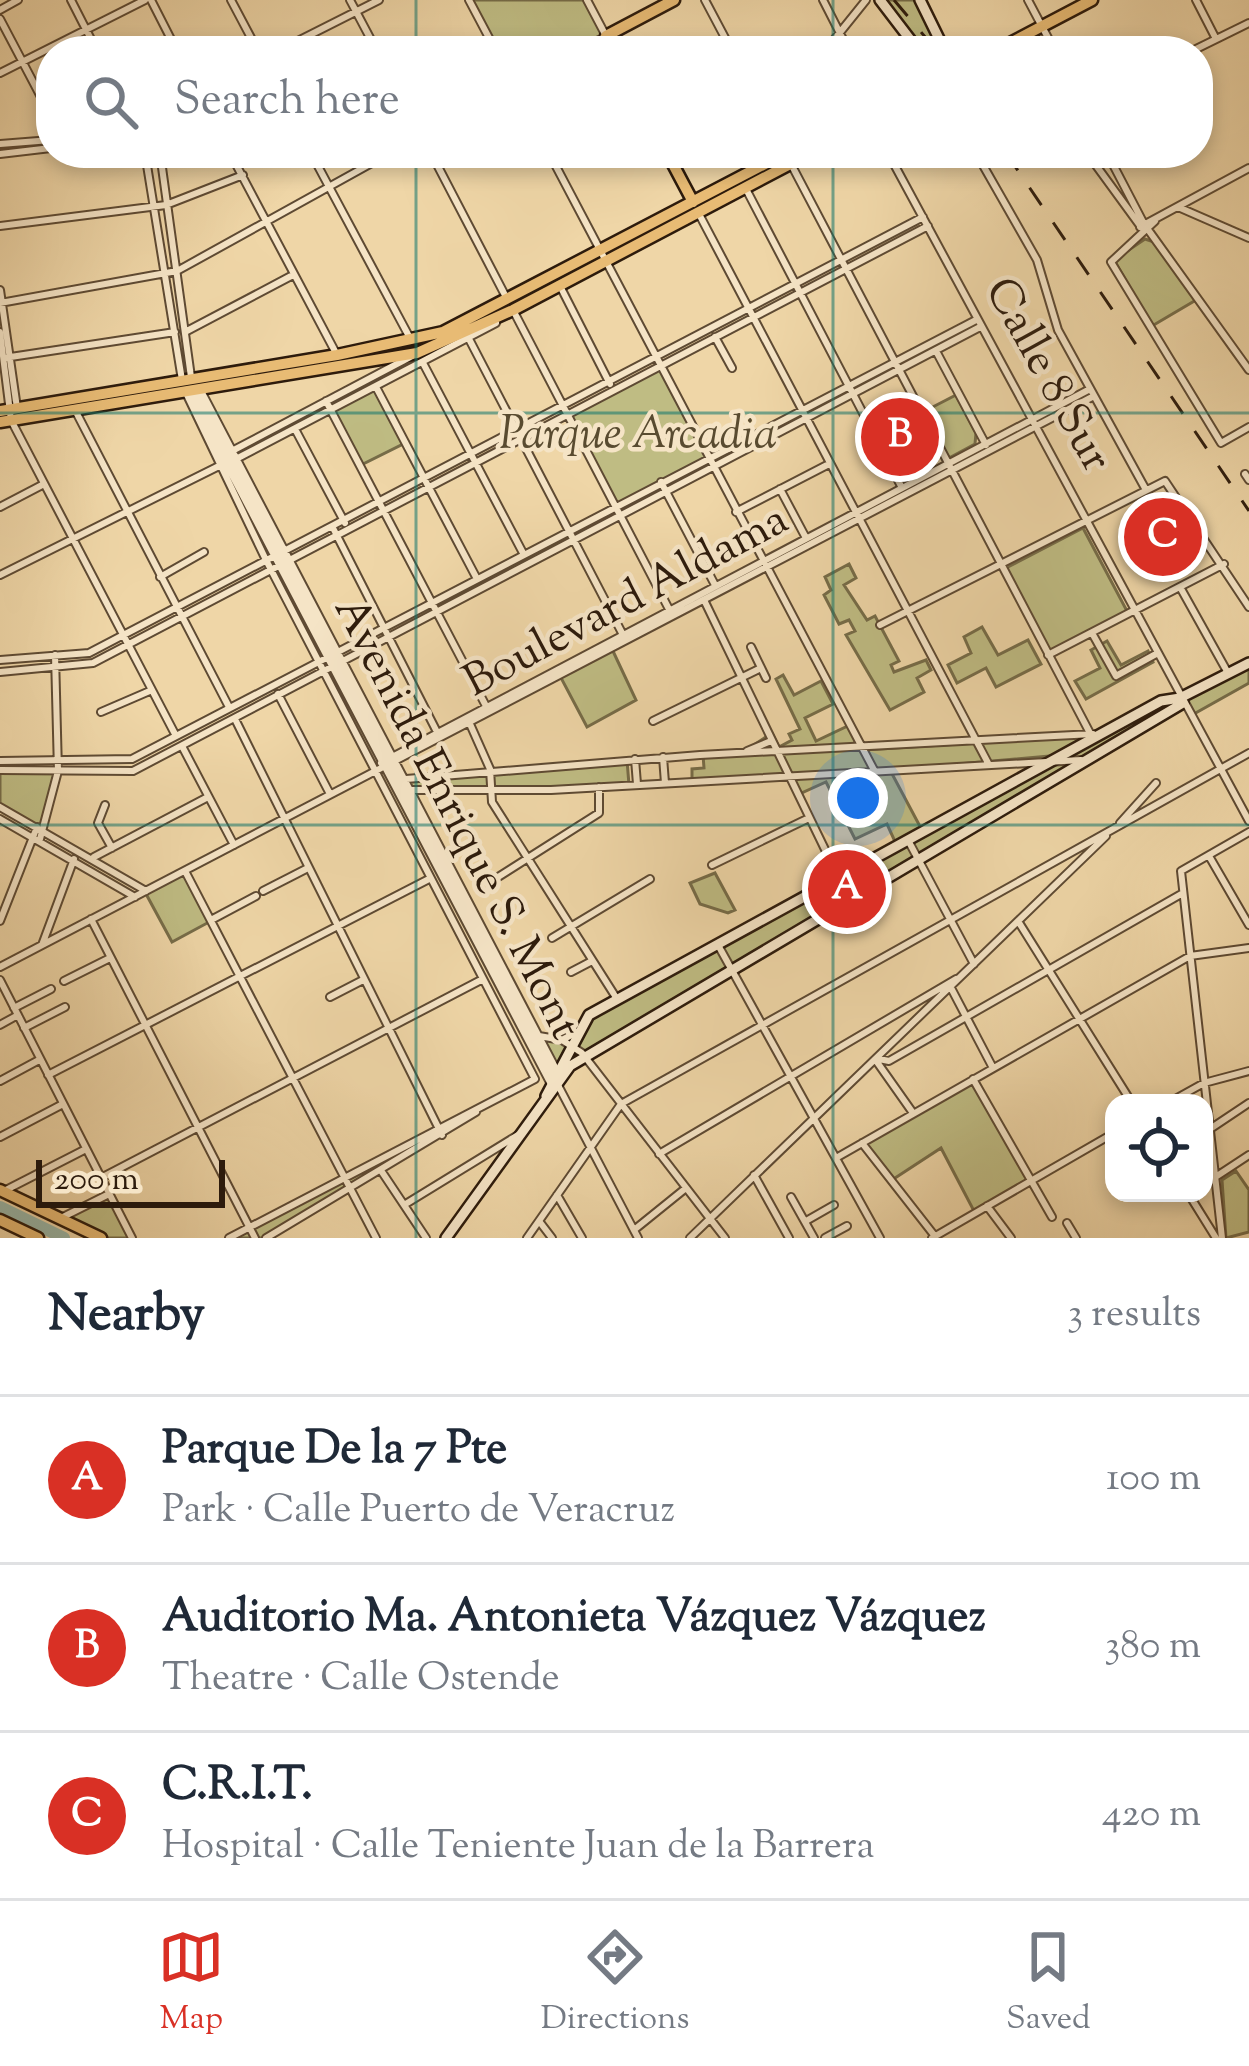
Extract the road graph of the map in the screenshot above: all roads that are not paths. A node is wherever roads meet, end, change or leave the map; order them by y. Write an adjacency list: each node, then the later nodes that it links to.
1 (18, 0): 19 (street)
2 (70, 0): 22 (street)
3 (148, 0): 22 (street); 26 (street)
4 (231, 0): 27 (street)
5 (350, 0): 18 (street)
6 (379, 0): 18 (street)
7 (469, 0): 30 (street)
8 (587, 0): 31 (street)
9 (674, 0): 32 (main road)
10 (705, 0): 33 (street)
11 (823, 0): 23 (street)
12 (866, 0): 23 (street)
13 (880, 0): 36 (main road)
14 (920, 0): 37 (main road)
15 (1028, 0): 21 (street)
16 (1092, 0): 21 (main road)
17 (1196, 0): 40 (street)
18 (356, 12): 28 (street); 29 (street)
19 (0, 15): 43 (street)
20 (1249, 23): 40 (street)
21 (1042, 26): 38 (main road); 39 (street)
22 (86, 30): 24 (street); 25 (street)
23 (840, 33): 34 (street); 35 (street)
24 (74, 36)
25 (89, 36)
26 (168, 36)
27 (250, 36)
28 (308, 36)
29 (369, 36)
30 (488, 36)
31 (605, 36)
32 (608, 36)
33 (724, 36)
34 (838, 36)
35 (842, 36)
36 (908, 36)
37 (938, 36)
38 (1023, 36)
39 (1047, 36)
40 (1216, 39): 41 (street)
41 (1213, 40)
42 (36, 55): 43 (street)
43 (22, 62): 44 (street); 45 (street)
44 (0, 73)
45 (36, 88)
46 (0, 144): 47 (street)
47 (36, 144)
48 (36, 147): 49 (street)
49 (0, 154)
50 (148, 168): 70 (street)
51 (162, 168): 69 (street)
52 (239, 168): 66 (street)
53 (319, 168): 67 (street)
54 (362, 168): 67 (street)
55 (439, 168): 90 (street)
56 (557, 168): 79 (street)
57 (675, 168): 71 (main road)
58 (765, 168): 71 (main road)
59 (771, 168): 68 (main road)
60 (793, 168): 80 (street)
61 (896, 168): 73 (street, Calle 8 Sur)
62 (985, 168): 113 (street)
63 (1099, 168): 77 (street)
64 (1115, 168): 77 (street)
65 (1249, 168): 72 (street)
66 (243, 175): 69 (street); 74 (street)
67 (329, 186): 74 (street); 100 (street)
68 (745, 187): 71 (main road); 86 (street)
69 (166, 206): 70 (street); 82 (street)
70 (155, 207): 75 (street); 84 (street)
71 (695, 207): 79 (main road); 91 (street)
72 (1178, 207): 77 (street); 78 (street)
73 (923, 217): 76 (street, Calle 8 Sur); 80 (street)
74 (266, 220): 82 (street); 83 (street)
75 (0, 226)
76 (928, 226): 81 (street); 93 (street, Calle 8 Sur)
77 (1146, 229): 107 (street); 123 (street)
78 (1249, 238)
79 (603, 257): 85 (main road); 102 (street)
80 (840, 260): 81 (street); 86 (street)
81 (845, 269): 88 (street); 105 (street)
82 (177, 271): 84 (street); 96 (street)
83 (295, 274): 96 (street); 101 (street)
84 (166, 275): 89 (street); 95 (street)
85 (558, 280): 90 (main road); 109 (street)
86 (794, 284): 88 (street); 91 (street)
87 (0, 290): 89 (street)
88 (799, 293): 92 (street); 112 (street)
89 (1, 303): 103 (street)
90 (512, 308): 98 (street); 100 (main road); 100 (main road); 115 (street)
91 (748, 308): 92 (street); 102 (street)
92 (752, 317): 97 (street); 117 (street)
93 (978, 324): 99 (street); 121 (street, Calle 8 Sur)
94 (0, 332): 103 (street)
95 (175, 332): 103 (street); 110 (street)
96 (185, 332): 110 (street)
97 (715, 337): 104 (street); 106 (street)
98 (468, 338): 100 (street); 124 (street)
99 (934, 346): 105 (street); 126 (street)
100 (417, 352): 101 (main road); 108 (street); 110 (main road); 128 (street)
101 (337, 356): 110 (main road)
102 (656, 356): 104 (street); 109 (street)
103 (7, 358): 119 (street)
104 (660, 366): 111 (street); 129 (street)
105 (895, 366): 112 (street); 132 (street)
106 (732, 368)
107 (1249, 370)
108 (373, 382): 114 (street); 133 (street)
109 (609, 382): 111 (street); 115 (street)
110 (191, 386): 116 (main road); 119 (main road); 127 (street); 127 (street)
111 (614, 390): 118 (street)
112 (849, 390): 117 (street); 120 (street); 139 (street)
113 (1092, 392): 121 (street, Boulevard Aldama); 137 (street)
114 (328, 405): 122 (street); 140 (street)
115 (563, 405): 118 (street); 124 (street)
116 (75, 410): 119 (main road); 143 (street)
117 (801, 410): 120 (street); 129 (street)
118 (568, 414): 125 (street); 141 (street)
119 (10, 417): 135 (street)
120 (805, 418): 130 (street); 131 (street)
121 (1034, 422): 126 (street, Boulevard Aldama); 147 (street, Calle 8 Sur)
122 (293, 424): 127 (street); 148 (street)
123 (1249, 427)
124 (517, 429): 125 (street); 128 (street)
125 (521, 438): 128 (street); 150 (street)
126 (987, 448): 132 (street, Boulevard Aldama)
127 (229, 458): 143 (street); 156 (street); 156 (street)
128 (473, 458): 133 (street); 155 (street)
129 (707, 458): 131 (street); 134 (street)
130 (830, 464): 136 (street); 146 (street)
131 (712, 467): 138 (street); 144 (street)
132 (950, 467): 139 (street, Boulevard Aldama); 159 (street)
133 (426, 482): 140 (street); 163 (street)
134 (661, 482): 138 (street); 141 (street)
135 (44, 484): 142 (street); 152 (street)
136 (780, 489): 144 (street); 151 (street)
137 (1146, 490): 147 (street); 160 (street)
138 (666, 491): 145 (street); 166 (street)
139 (904, 491): 146 (street, Boulevard Aldama)
140 (380, 506): 148 (street); 168 (street)
141 (616, 506): 145 (street); 150 (street)
142 (0, 507)
143 (129, 511): 152 (street); 162 (street)
144 (736, 512): 158 (street)
145 (620, 515): 153 (street); 173 (street)
146 (857, 516): 151 (street, Boulevard Aldama); 158 (street, Boulevard Aldama); 171 (street)
147 (1086, 521): 159 (street); 172 (street, Calle 8 Sur)
148 (346, 524): 149 (street)
149 (334, 530): 156 (street); 176 (street)
150 (569, 530): 153 (street); 155 (street)
151 (806, 538): 158 (street, Boulevard Aldama)
152 (76, 539): 161 (street); 178 (street)
153 (574, 539): 157 (street); 179 (street)
154 (204, 552): 162 (street)
155 (524, 554): 157 (street); 163 (street)
156 (279, 560): 170 (street); 174 (street); 186 (street); 186 (street)
157 (528, 563): 164 (street)
158 (765, 564): 166 (street, Boulevard Aldama); 211 (street)
159 (1000, 564): 171 (street); 183 (street)
160 (1224, 564): 165 (street); 169 (street)
161 (0, 575)
162 (160, 577): 170 (street)
163 (477, 578): 164 (street); 168 (street)
164 (484, 586): 168 (street)
165 (1180, 587): 172 (street); 191 (street)
166 (717, 589): 167 (street, Boulevard Aldama); 173 (street, Boulevard Aldama)
167 (704, 601): 173 (street, Boulevard Aldama); 192 (street)
168 (432, 607): 176 (street); 198 (street)
169 (1249, 607)
170 (176, 608): 174 (street); 178 (street)
171 (908, 611): 175 (street); 209 (street)
172 (1133, 612): 177 (street); 182 (street, Calle 8 Sur)
173 (671, 613): 179 (street, Boulevard Aldama)
174 (181, 616): 180 (street); 197 (street)
175 (880, 625)
176 (386, 630): 186 (street); 204 (street)
177 (1092, 633): 182 (street); 183 (street)
178 (124, 635): 180 (street); 184 (street)
179 (624, 638): 198 (street, Boulevard Aldama)
180 (129, 645): 188 (street); 194 (street)
181 (751, 647): 189 (street)
182 (1156, 654): 196 (street, Calle 8 Sur)
183 (1048, 655): 205 (street)
184 (56, 656): 185 (street); 188 (street)
185 (0, 660)
186 (330, 660): 195 (street); 221 (street); 221 (street)
187 (1249, 663): 191 (main road)
188 (58, 668): 190 (street); 217 (street)
189 (761, 668): 192 (street); 193 (street)
190 (0, 672)
191 (1228, 674): 196 (main road)
192 (741, 678): 202 (street); 207 (street)
193 (766, 678)
194 (152, 690): 199 (street); 206 (street)
195 (276, 690): 197 (street); 200 (street); 235 (street)
196 (1181, 700): 203 (main road); 208 (main road); 225 (street, Calle 8 Sur)
197 (230, 709): 200 (street); 206 (street)
198 (487, 709): 201 (street, Boulevard Aldama)
199 (100, 712)
200 (235, 718): 210 (street); 241 (street)
201 (468, 719): 204 (street, Boulevard Aldama); 223 (street)
202 (653, 721)
203 (1115, 729): 205 (street); 208 (street); 216 (main road)
204 (439, 734): 221 (street, Boulevard Aldama)
205 (1091, 735): 209 (street)
206 (177, 736): 210 (street); 217 (street)
207 (771, 741): 212 (street); 213 (street)
208 (1123, 741): 219 (main road)
209 (977, 742): 211 (street); 220 (street)
210 (182, 746): 226 (street); 236 (street)
211 (865, 749): 212 (street); 224 (street)
212 (777, 752): 213 (street); 227 (street)
213 (744, 753): 215 (street)
214 (1249, 753): 225 (street)
215 (663, 758): 218 (street); 229 (street)
216 (1065, 758): 219 (street); 220 (street); 246 (main road)
217 (58, 760): 222 (street); 226 (street)
218 (635, 760): 223 (street); 231 (street)
219 (1093, 761): 253 (main road)
220 (988, 763): 224 (street)
221 (386, 764): 228 (street, Avenida Enrique S. Mont); 228 (street); 235 (street, Boulevard Aldama); 257 (street)
222 (0, 765): 226 (street)
223 (490, 769): 228 (street); 234 (street)
224 (874, 770): 227 (street)
225 (1220, 770): 242 (street, Calle 8 Sur); 243 (street)
226 (58, 771): 245 (street)
227 (787, 776): 229 (street); 239 (street)
228 (396, 778): 233 (street); 233 (street, Avenida Enrique S. Mont)
229 (665, 783): 231 (street)
230 (1156, 783): 243 (street)
231 (637, 784): 232 (street)
232 (599, 787): 234 (street); 251 (street)
233 (403, 791): 234 (street); 257 (street, Avenida Enrique S. Mont); 303 (street); 314 (street, Avenida Enrique S. Mont)
234 (490, 793): 251 (street)
235 (331, 795): 241 (street, Boulevard Aldama)
236 (209, 797): 247 (street); 248 (street)
237 (105, 805): 248 (street)
238 (0, 807): 245 (street)
239 (808, 818): 254 (street); 260 (street)
240 (0, 819): 245 (street)
241 (284, 819): 247 (street, Boulevard Aldama); 255 (street)
242 (1249, 820)
243 (1117, 826): 267 (street); 269 (street)
244 (1249, 832): 249 (street)
245 (38, 833): 250 (street); 252 (street); 268 (street)
246 (909, 842): 253 (street); 260 (main road)
247 (234, 845): 256 (street, Boulevard Aldama)
248 (112, 848): 250 (street)
249 (1209, 855): 262 (street); 270 (street)
250 (94, 857): 261 (street)
251 (527, 858): 258 (street); 272 (street)
252 (74, 859): 263 (street); 274 (street)
253 (919, 862): 264 (main road); 267 (street)
254 (712, 865)
255 (306, 869): 266 (street); 271 (street)
256 (185, 871): 261 (street, Boulevard Aldama); 266 (street)
257 (433, 875): 271 (street); 286 (street, Avenida Enrique S. Mont)
258 (494, 879)
259 (650, 879): 272 (street)
260 (840, 880): 264 (street); 275 (main road)
261 (146, 892): 263 (street, Boulevard Aldama)
262 (1184, 893): 277 (street); 283 (street)
263 (135, 897): 265 (street, Boulevard Aldama)
264 (850, 901): 282 (main road)
265 (91, 920): 274 (street, Boulevard Aldama); 278 (street)
266 (211, 920): 285 (street)
267 (951, 920): 280 (street); 300 (street)
268 (0, 921)
269 (1018, 921): 280 (street); 283 (street)
270 (1249, 925)
271 (336, 927): 285 (street); 288 (street)
272 (571, 927): 273 (street); 279 (street)
273 (552, 938)
274 (42, 945): 281 (street, Boulevard Aldama)
275 (718, 945): 282 (street); 293 (main road)
276 (1249, 948): 277 (street)
277 (1190, 956): 297 (street); 316 (street)
278 (110, 958): 289 (street); 299 (street)
279 (592, 961): 284 (street); 293 (street)
280 (974, 964): 290 (street)
281 (0, 968)
282 (732, 971): 300 (street); 305 (main road)
283 (1049, 971): 296 (street); 297 (street)
284 (572, 972)
285 (240, 976): 299 (street); 312 (street)
286 (486, 977): 302 (street); 314 (street, Avenida Enrique S. Mont)
287 (0, 980): 295 (street)
288 (363, 980): 292 (street); 302 (street)
289 (64, 981)
290 (950, 985): 296 (street); 307 (street); 310 (street)
291 (51, 989): 295 (street)
292 (330, 997)
293 (617, 999): 304 (main road)
294 (65, 1007): 301 (street)
295 (16, 1011): 298 (street); 301 (street)
296 (966, 1018): 307 (street); 308 (street)
297 (1078, 1019): 308 (street); 317 (street)
298 (0, 1024)
299 (145, 1026): 311 (street); 325 (street)
300 (762, 1026): 310 (street); 322 (street)
301 (25, 1028): 306 (street)
302 (388, 1029): 312 (street); 327 (street)
303 (539, 1036): 304 (street); 314 (street)
304 (566, 1043): 305 (street); 314 (main road)
305 (585, 1055): 314 (main road); 322 (street)
306 (40, 1059): 311 (street); 315 (street)
307 (878, 1060): 323 (street); 324 (street)
308 (993, 1068): 313 (street)
309 (1249, 1071): 316 (street)
310 (789, 1073): 324 (street); 336 (street)
311 (48, 1075): 321 (street)
312 (292, 1078): 325 (street); 344 (street)
313 (973, 1078): 323 (street); 345 (street)
314 (550, 1080): 327 (street); 328 (main road); 334 (street)
315 (0, 1081)
316 (1204, 1083): 318 (street); 319 (street)
317 (1126, 1094)
318 (1184, 1094)
319 (1205, 1094)
320 (1249, 1103): 326 (street)
321 (64, 1104): 329 (street); 332 (street)
322 (621, 1104): 334 (street); 336 (street)
323 (914, 1113): 331 (street)
324 (814, 1118): 338 (street); 341 (street)
325 (196, 1127): 343 (street); 364 (street)
326 (1213, 1127)
327 (440, 1131): 335 (street); 339 (street)
328 (520, 1134): 353 (street); 375 (main road)
329 (0, 1137)
330 (1105, 1138): 345 (street)
331 (862, 1143): 338 (street); 367 (street)
332 (86, 1149): 343 (street); 347 (street)
333 (1213, 1149): 342 (street)
334 (589, 1150): 350 (street); 365 (street)
335 (388, 1153): 339 (street); 344 (street)
336 (659, 1154): 346 (street)
337 (1249, 1155): 342 (street)
338 (836, 1158): 384 (street)
339 (395, 1164): 340 (street)
340 (382, 1172): 348 (street); 353 (street)
341 (754, 1175): 358 (street); 381 (street)
342 (1217, 1176): 387 (street)
343 (101, 1178): 349 (street)
344 (342, 1178): 348 (street); 364 (street)
345 (1030, 1181): 355 (street); 356 (street)
346 (686, 1188): 358 (street); 365 (street)
347 (2, 1191): 357 (main road)
348 (350, 1191): 372 (street); 373 (street)
349 (109, 1194): 357 (street); 369 (street)
350 (557, 1195): 360 (street); 378 (street)
351 (791, 1197): 361 (street)
352 (1194, 1202): 387 (street)
353 (404, 1205): 374 (street)
354 (834, 1205): 361 (street)
355 (987, 1207): 367 (street); 385 (street)
356 (1052, 1217)
357 (60, 1219): 368 (main road)
358 (710, 1219): 379 (street); 380 (street)
359 (0, 1220): 366 (main road)
360 (539, 1221): 376 (street); 377 (street)
361 (805, 1221): 382 (street)
362 (1066, 1223): 386 (street)
363 (847, 1226): 383 (street)
364 (248, 1228): 370 (street); 371 (street)
365 (636, 1234)
366 (31, 1237)
367 (933, 1237)
368 (101, 1238)
369 (132, 1238)
370 (229, 1238)
371 (255, 1238)
372 (266, 1238)
373 (376, 1238)
374 (426, 1238)
375 (446, 1238)
376 (527, 1238)
377 (551, 1238)
378 (582, 1238)
379 (690, 1238)
380 (725, 1238)
381 (789, 1238)
382 (814, 1238)
383 (825, 1238)
384 (880, 1238)
385 (1011, 1238)
386 (1076, 1238)
387 (1219, 1238)

